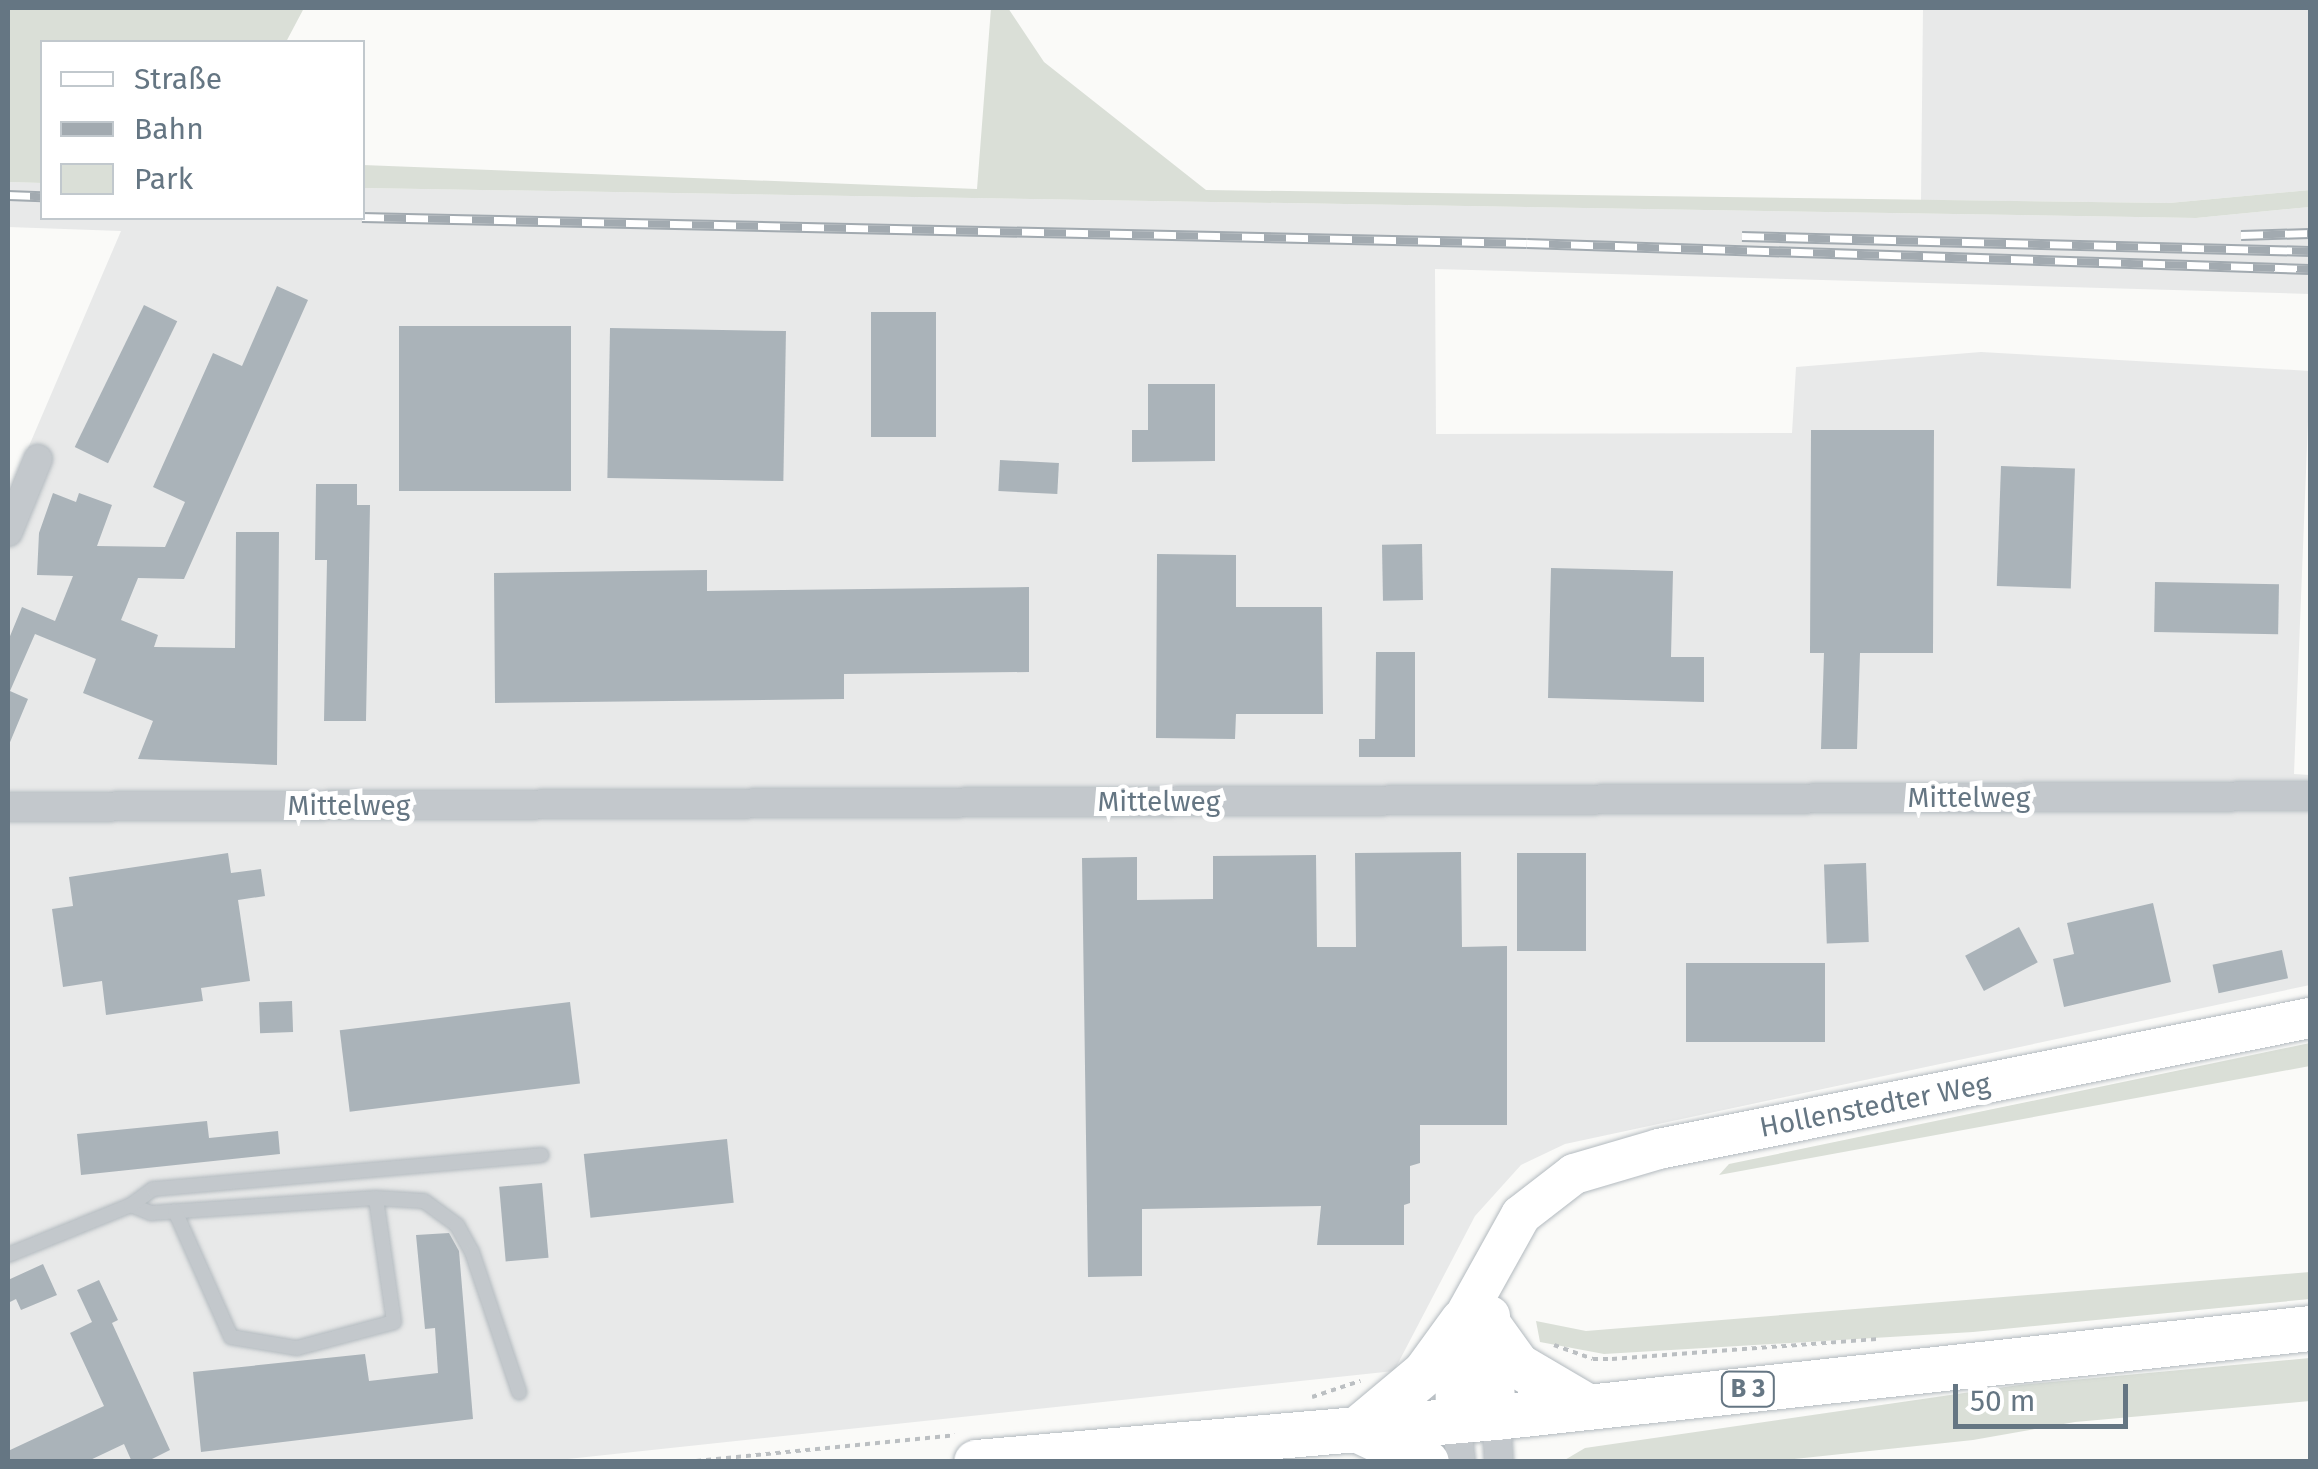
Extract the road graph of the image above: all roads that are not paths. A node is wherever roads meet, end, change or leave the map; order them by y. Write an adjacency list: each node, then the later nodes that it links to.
1 (38, 458): 2 (street)
2 (8, 532)
3 (2310, 796): 4 (street, Mittelweg)
4 (8, 807)
5 (2310, 1018): 12 (main road, Hollenstedter Weg)
6 (542, 1154): 8 (lane)
7 (376, 1198): 9 (lane); 9 (lane); 13 (lane)
8 (131, 1205): 9 (lane); 10 (lane)
9 (175, 1212)
10 (8, 1255)
11 (2310, 1328): 14 (main road, B 3)
12 (1490, 1338): 14 (main road); 15 (main road); 16 (main road)
13 (519, 1392)
14 (1588, 1407): 16 (main road, B 3)
15 (1356, 1430): 16 (main road, B 3); 17 (main road, B 3); 18 (main road)
16 (1471, 1433): 19 (street)
17 (976, 1462)
18 (1426, 1462)
19 (1499, 1462)

